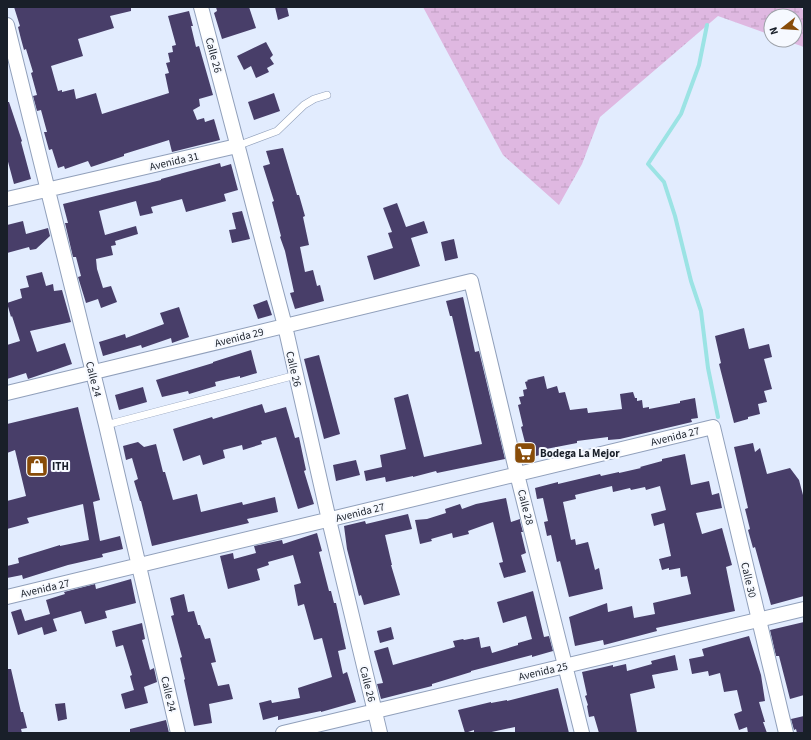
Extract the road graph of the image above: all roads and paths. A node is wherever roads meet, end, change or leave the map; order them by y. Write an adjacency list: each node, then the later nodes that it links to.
1 (201, 7): 4 (street, Calle 26)
2 (7, 25): 5 (street, Calle 24)
3 (327, 95): 4 (lane, Avenida 31)
4 (238, 146): 5 (street, Avenida 31); 8 (street, Calle 26)
5 (47, 190): 6 (street, Avenida 31); 9 (street, Calle 24)
6 (7, 199)
7 (471, 281): 8 (street, Avenida 29); 14 (street, Calle 28)
8 (285, 326): 9 (street, Avenida 29); 10 (street, Calle 26)
9 (93, 373): 11 (street, Avenida 29); 12 (street, Calle 24)
10 (296, 375): 12 (lane); 15 (street, Calle 26)
11 (7, 393)
12 (106, 425): 16 (street, Calle 24)
13 (713, 427): 14 (street, Avenida 27); 19 (street, Calle 30)
14 (517, 474): 15 (street, Avenida 27); 20 (street, Calle 28)
15 (329, 520): 16 (street, Avenida 27); 21 (street, Calle 26)
16 (139, 565): 17 (street, Avenida 27); 22 (street, Calle 24)
17 (7, 597)
18 (804, 609): 19 (street, Avenida 25)
19 (759, 619): 20 (street, Avenida 25); 26 (street, Calle 30)
20 (566, 665): 21 (street, Avenida 25); 25 (street, Calle 28)
21 (375, 711): 23 (street, Avenida 25); 24 (street, Calle 26)
22 (178, 733)
23 (283, 733)
24 (380, 733)
25 (582, 733)
26 (786, 733)

